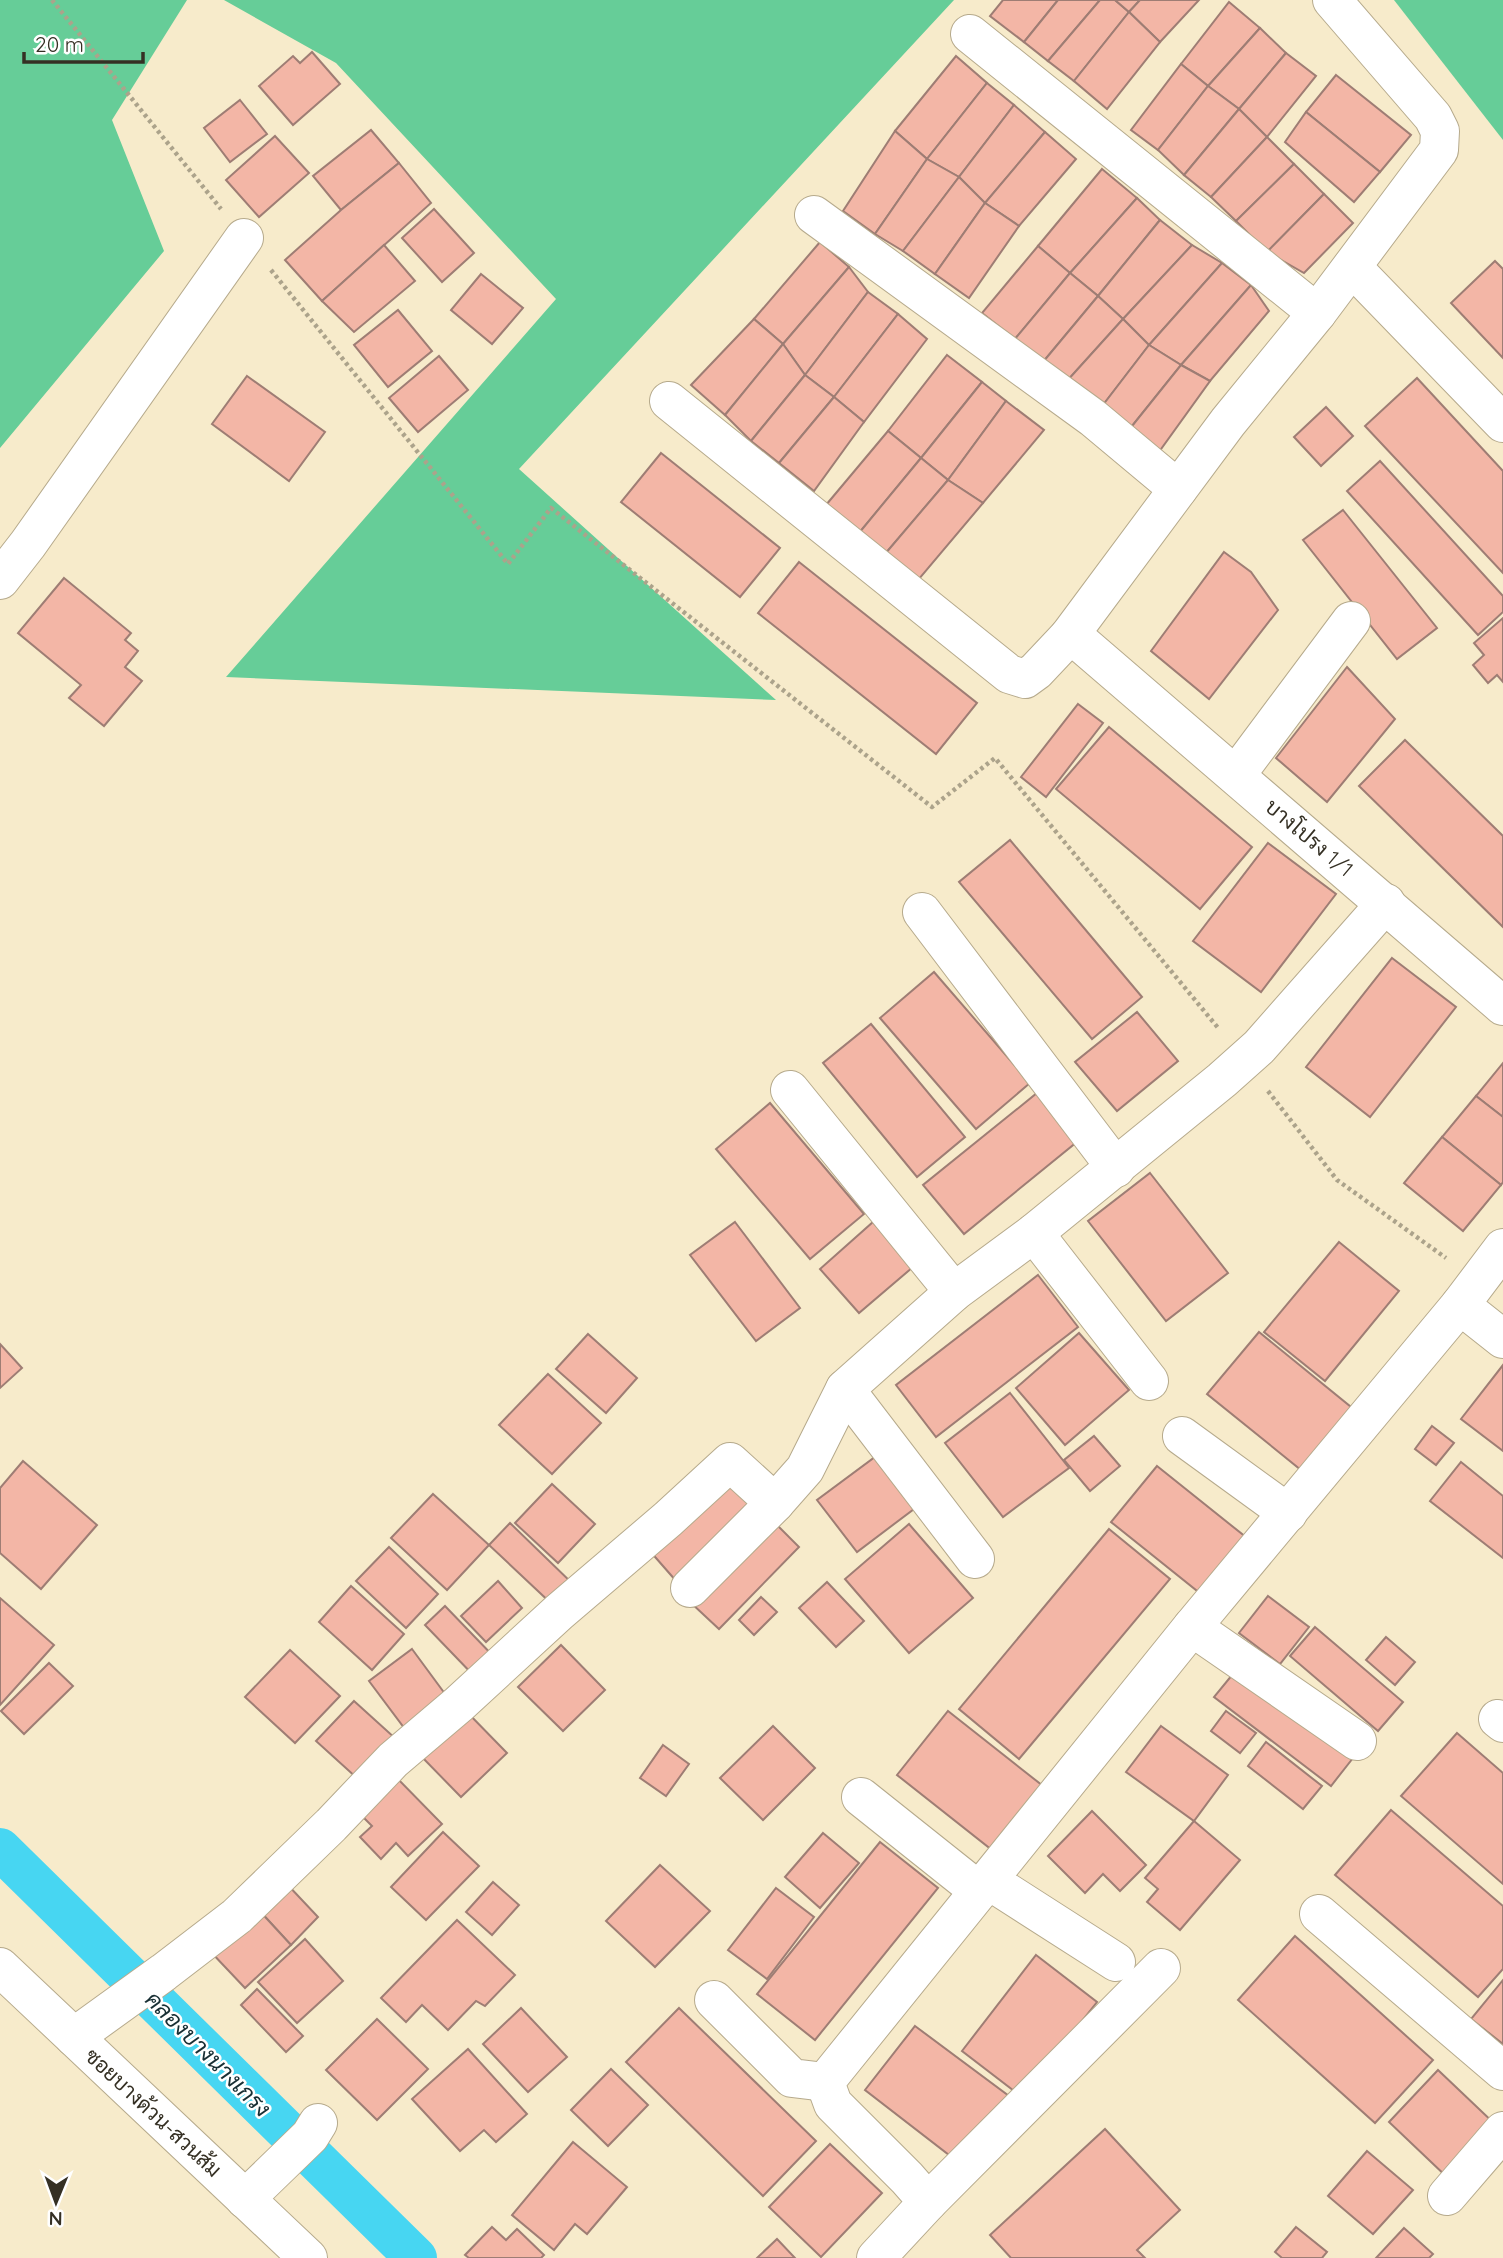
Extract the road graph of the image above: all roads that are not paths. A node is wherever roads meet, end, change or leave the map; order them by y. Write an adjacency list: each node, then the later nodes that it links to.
1 (1332, 0): 5 (street)
2 (971, 34): 6 (street)
3 (814, 215): 9 (street)
4 (244, 238): 10 (street)
5 (1352, 267): 6 (street); 8 (street)
6 (1317, 313): 9 (street)
7 (669, 401): 12 (street)
8 (1503, 423)
9 (1178, 489): 12 (street)
10 (0, 580)
11 (1351, 621): 13 (street)
12 (1074, 639): 13 (street, บางโปรง 1/1)
13 (1236, 775): 14 (street, บางโปรง 1/1)
14 (1386, 903): 16 (street, บางโปรง 1/1); 18 (street)
15 (922, 912): 18 (street)
16 (1502, 1005)
17 (790, 1090): 21 (street)
18 (1116, 1168): 19 (street)
19 (1034, 1233): 21 (street); 24 (street)
20 (1503, 1248): 22 (street)
21 (954, 1292): 25 (street)
22 (1469, 1293): 23 (street); 28 (street)
23 (1503, 1339)
24 (1149, 1381)
25 (845, 1389): 27 (street); 29 (street)
26 (1182, 1436): 28 (street)
27 (775, 1503): 30 (street); 40 (street)
28 (1288, 1513): 31 (street)
29 (975, 1559)
30 (690, 1588)
31 (1192, 1627): 32 (street); 34 (street)
32 (1357, 1741)
33 (861, 1797): 34 (street)
34 (984, 1886): 36 (street); 42 (street)
35 (1319, 1914): 41 (street)
36 (1116, 1962)
37 (0, 1967): 40 (street, ซอยบางด้วน-สวนส้ม)
38 (1161, 1968): 47 (street)
39 (714, 2000): 42 (street)
40 (74, 2037): 45 (street, ซอยบางด้วน-สวนส้ม)
41 (1503, 2071)
42 (825, 2082): 47 (street)
43 (314, 2130): 45 (street)
44 (1503, 2131): 46 (street)
45 (257, 2188): 48 (street, ซอยบางด้วน-สวนส้ม)
46 (1447, 2196)
47 (928, 2202): 49 (street)
48 (307, 2258)
49 (876, 2258)

